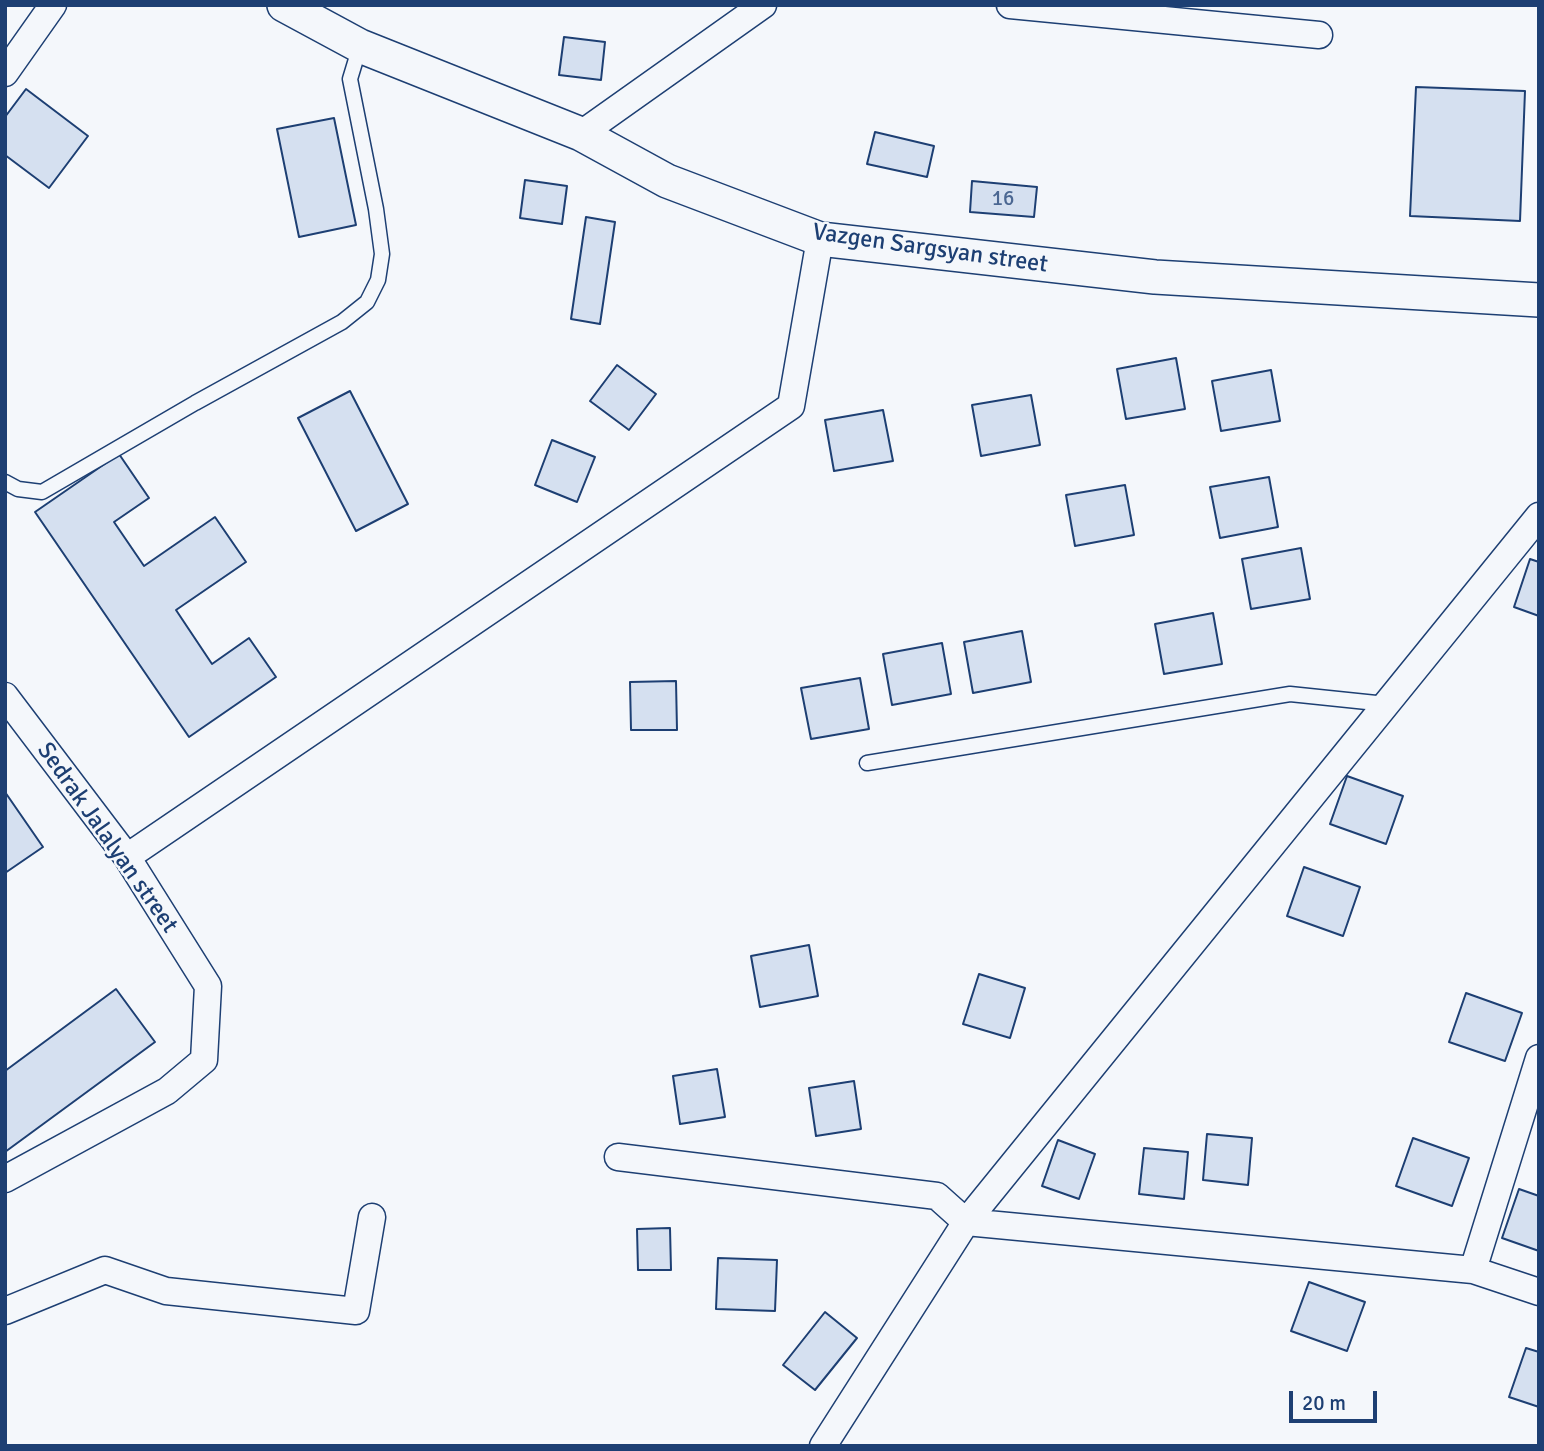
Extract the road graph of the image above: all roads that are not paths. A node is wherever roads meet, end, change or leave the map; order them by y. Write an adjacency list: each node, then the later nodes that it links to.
1 (53, 5): 7 (street)
2 (285, 5): 6 (street, Vazgen Sargsyan street)
3 (763, 5): 8 (street)
4 (1010, 5): 5 (street)
5 (1319, 34)
6 (360, 46): 8 (street, Vazgen Sargsyan street); 11 (lane)
7 (5, 73)
8 (581, 134): 9 (street, Vazgen Sargsyan street)
9 (820, 239): 10 (street, Vazgen Sargsyan street); 16 (street)
10 (1539, 300)
11 (5, 482)
12 (1539, 516): 14 (street)
13 (5, 696): 16 (street, Sedrak Jalalyan street)
14 (1386, 704): 15 (lane); 21 (street)
15 (867, 763)
16 (127, 857): 19 (street, Sedrak Jalalyan street)
17 (1539, 1058): 22 (street)
18 (618, 1157): 21 (street)
19 (5, 1179)
20 (372, 1217): 24 (street)
21 (966, 1222): 22 (street); 25 (street)
22 (1474, 1270): 23 (street)
23 (1539, 1292)
24 (5, 1311)
25 (823, 1446)

